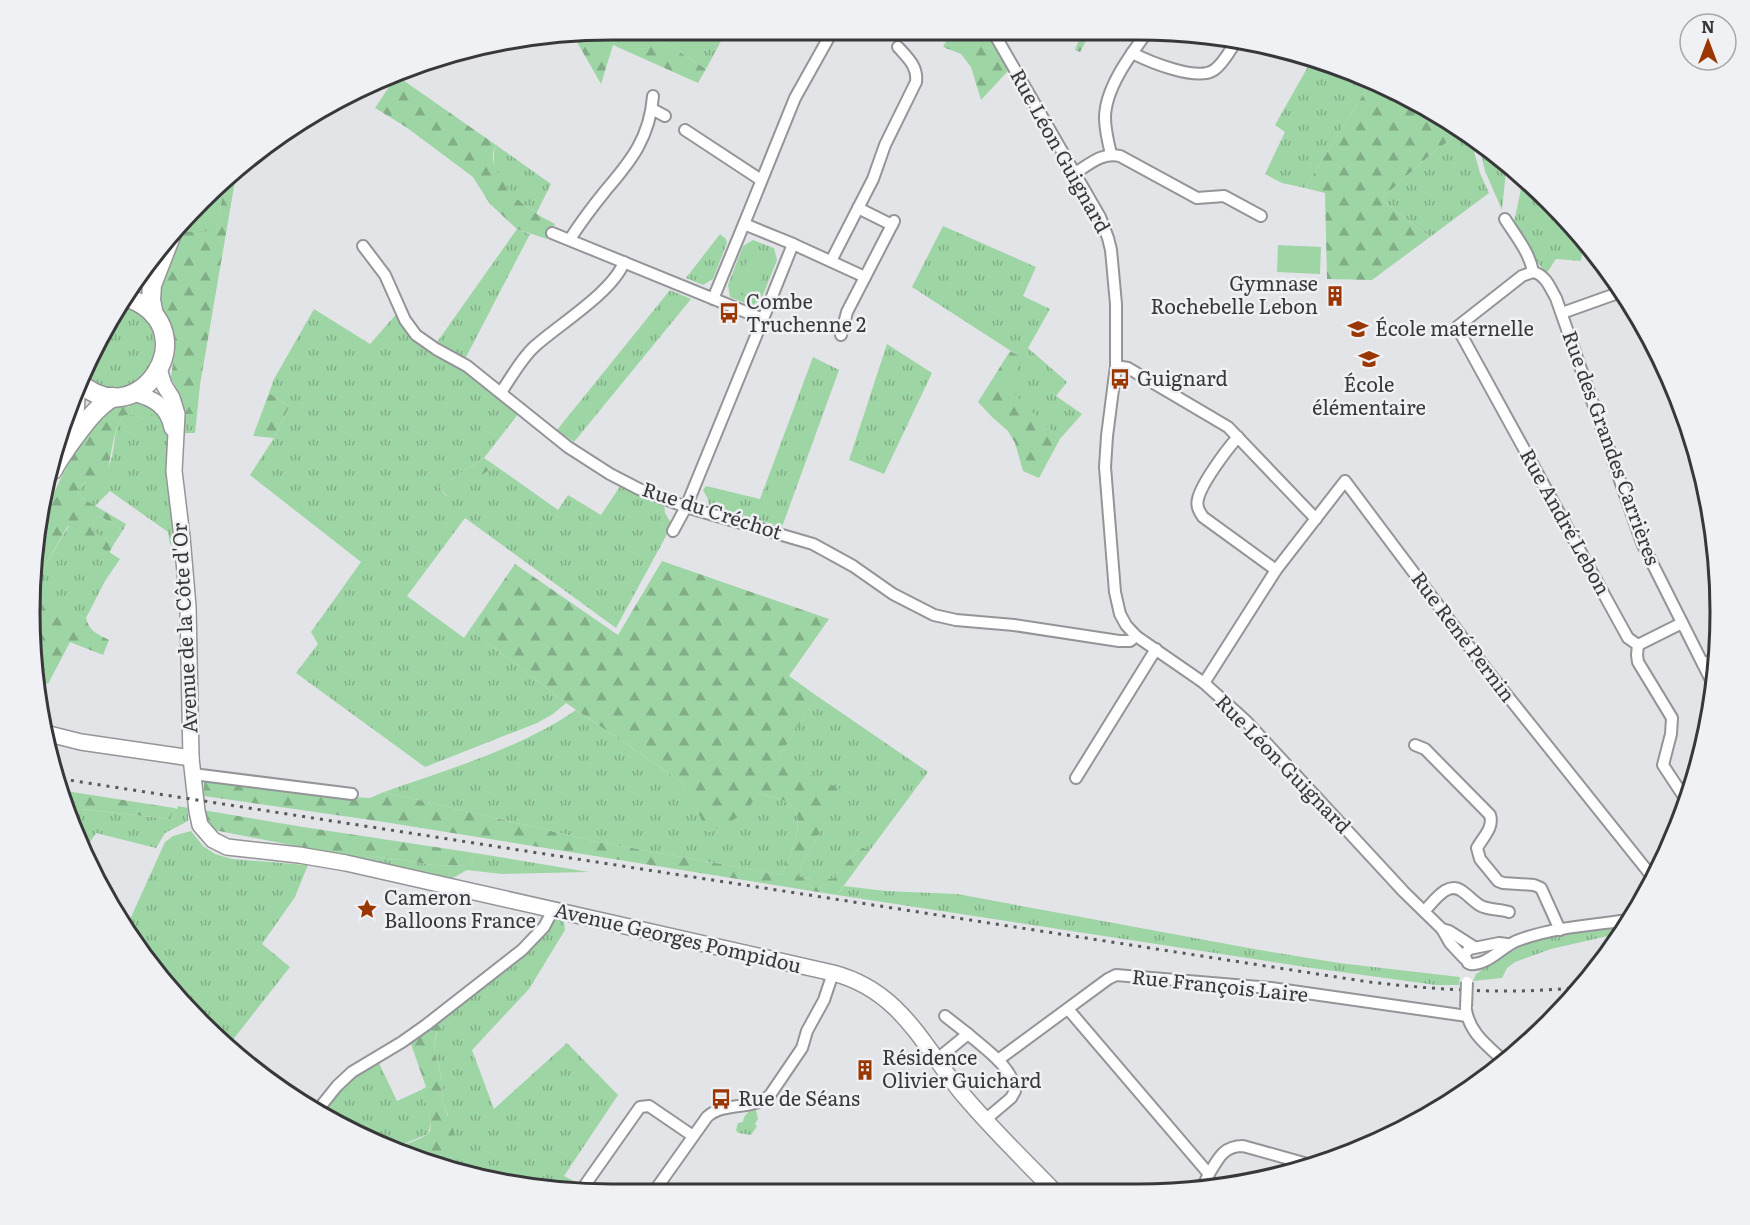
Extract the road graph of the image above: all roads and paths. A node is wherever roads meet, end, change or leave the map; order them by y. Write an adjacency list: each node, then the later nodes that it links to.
1 (827, 40): 13 (street)
2 (998, 40): 12 (street, Rue Léon Guignard)
3 (1141, 40): 6 (street)
4 (898, 47): 14 (street)
5 (1231, 48): 6 (street)
6 (1132, 53): 11 (street)
7 (653, 96): 8 (street)
8 (652, 109): 9 (street); 19 (street)
9 (666, 117)
10 (685, 130): 13 (street)
11 (1111, 154): 12 (street); 15 (street)
12 (1075, 173): 34 (street, Rue Léon Guignard)
13 (761, 180): 17 (street)
14 (858, 208): 23 (street); 26 (street)
15 (1261, 216)
16 (1505, 219): 25 (street, Rue des Grandes Carrières)
17 (744, 224): 20 (street); 28 (street)
18 (552, 233): 19 (street)
19 (570, 239): 24 (street)
20 (792, 244): 23 (street); 32 (street)
21 (363, 246): 37 (street, Rue du Créchot)
22 (161, 261): 31 (main road)
23 (831, 261): 26 (street)
24 (624, 262): 28 (street); 37 (street)
25 (1533, 272): 30 (street, Rue des Grandes Carrières); 49 (street, Rue André Lebon)
26 (865, 277): 33 (street)
27 (1613, 295): 30 (street)
28 (713, 298): 32 (street)
29 (133, 300): 31 (main road)
30 (1562, 313): 47 (street, Rue des Grandes Carrières)
31 (154, 315): 35 (main road)
32 (763, 319): 43 (street)
33 (841, 335)
34 (1116, 366): 40 (street); 48 (street, Rue Léon Guignard)
35 (159, 369): 38 (main road); 41 (main road, Avenue de la Côte d'Or)
36 (87, 387): 39 (main road)
37 (501, 392): 43 (street, Rue du Créchot)
38 (133, 393): 39 (main road); 41 (main road, Avenue de la Côte d'Or)
39 (113, 397): 42 (main road)
40 (1238, 437): 44 (street); 46 (street)
41 (175, 446): 57 (main road, Avenue de la Côte d'Or)
42 (63, 454)
43 (686, 507): 45 (street); 48 (street, Rue du Créchot)
44 (1316, 519): 46 (street, Rue René Pernin); 63 (street, Rue René Pernin)
45 (673, 531)
46 (1276, 570): 54 (street, Rue René Pernin)
47 (1682, 623): 49 (street); 52 (street, Rue des Grandes Carrières)
48 (1136, 636): 50 (street, Rue Léon Guignard)
49 (1638, 645): 60 (street, Rue André Lebon)
50 (1156, 649): 54 (street, Rue Léon Guignard); 59 (street)
51 (1707, 662): 52 (street)
52 (1703, 664): 53 (street, Rue des Grandes Carrières)
53 (1706, 671)
54 (1204, 683): 65 (street, Rue Léon Guignard)
55 (54, 735): 57 (main road)
56 (1415, 745): 69 (street)
57 (191, 758): 58 (main road, Avenue de la Côte d'Or)
58 (193, 774): 61 (street); 62 (main road, Avenue de la Côte d'Or)
59 (1076, 778)
60 (1680, 792)
61 (352, 794)
62 (197, 811): 64 (main road, Avenue Georges Pompidou)
63 (1648, 871)
64 (553, 910): 73 (main road, Avenue Georges Pompidou); 81 (street)
65 (1424, 911): 66 (street); 68 (street, Rue Léon Guignard)
66 (1509, 912)
67 (1618, 922): 69 (street)
68 (1442, 929): 71 (street, Rue Léon Guignard); 72 (street, Rue Léon Guignard)
69 (1560, 930): 70 (street)
70 (1508, 944): 71 (street); 72 (street)
71 (1475, 948): 72 (street)
72 (1471, 962): 75 (street, bridge)
73 (833, 973): 79 (main road, Avenue Georges Pompidou); 83 (street)
74 (1068, 1009): 75 (street, Rue François Laire); 80 (street, Rue François Laire); 85 (street)
75 (1466, 1012): 78 (street)
76 (945, 1016): 77 (street)
77 (968, 1034): 79 (street); 80 (street)
78 (1499, 1056)
79 (936, 1060): 82 (main road, Avenue Georges Pompidou)
80 (998, 1060): 82 (street)
81 (322, 1105)
82 (985, 1119): 89 (main road, Avenue Georges Pompidou)
83 (693, 1136): 87 (street); 88 (street)
84 (1299, 1161): 85 (street)
85 (1209, 1174): 86 (street)
86 (1206, 1181)
87 (586, 1183)
88 (659, 1184)
89 (1047, 1184)

